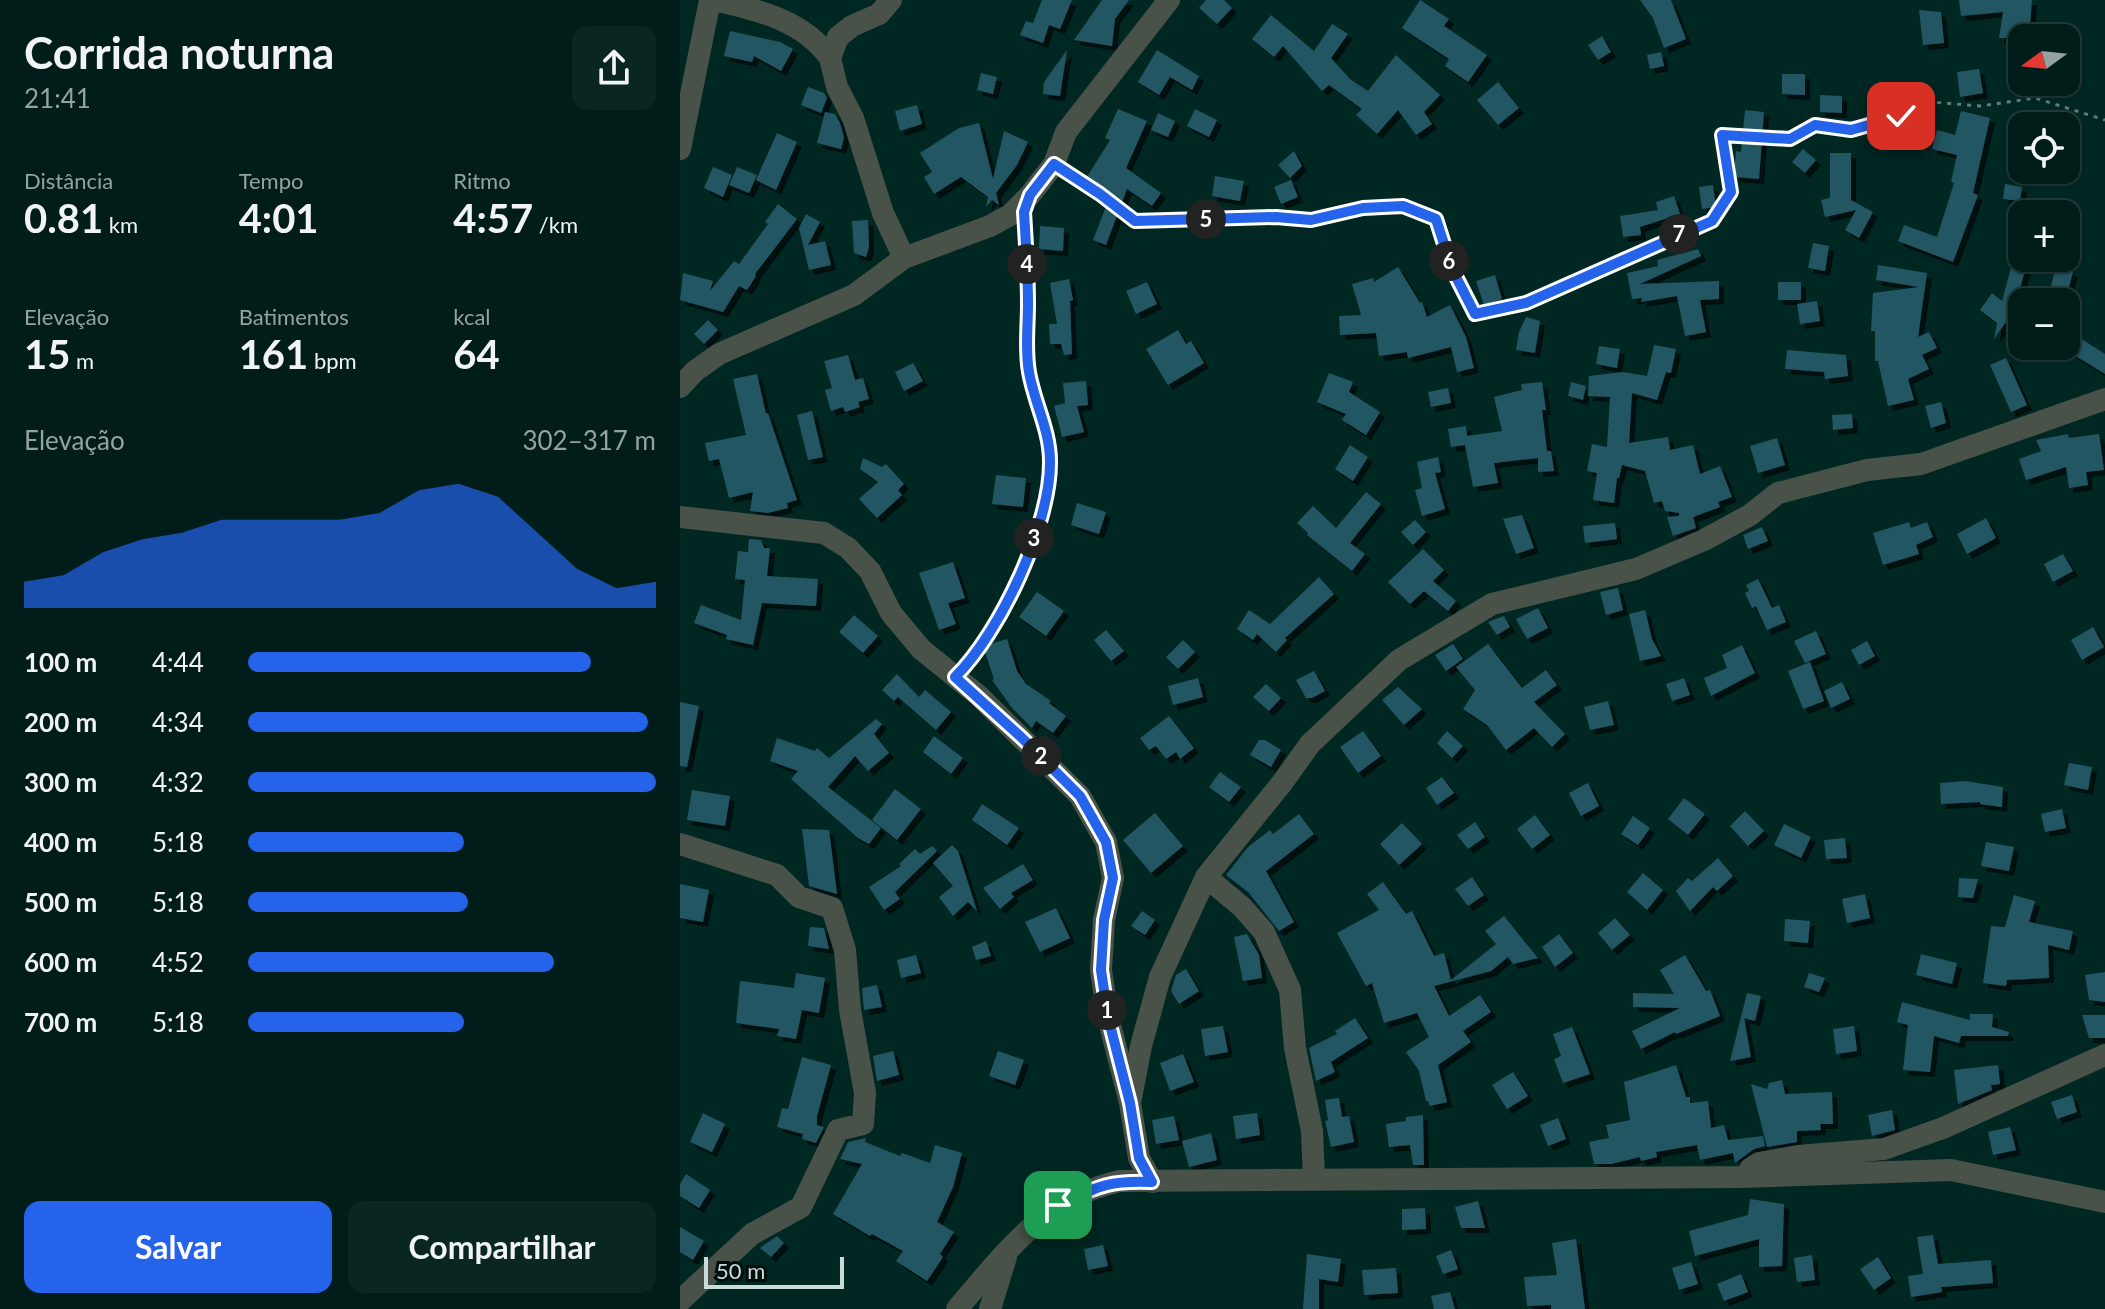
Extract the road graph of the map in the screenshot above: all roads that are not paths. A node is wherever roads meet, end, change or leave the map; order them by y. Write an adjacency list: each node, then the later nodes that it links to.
1 (712, 0): 4 (street); 5 (street)
2 (891, 0): 4 (street)
3 (1169, 0): 6 (street)
4 (830, 58): 6 (street)
5 (680, 149)
6 (904, 258): 7 (street)
7 (680, 387)
8 (2105, 399): 11 (street)
9 (680, 517): 13 (street)
10 (680, 844): 19 (street)
11 (1206, 877): 13 (street); 15 (street)
12 (2105, 1055): 14 (street)
13 (1130, 1103): 16 (street)
14 (1739, 1177): 15 (street); 17 (street)
15 (1314, 1178): 16 (street)
16 (1152, 1182): 18 (street)
17 (2105, 1202)
18 (1009, 1248): 20 (street); 21 (street)
19 (680, 1301)
20 (957, 1309)
21 (990, 1309)

